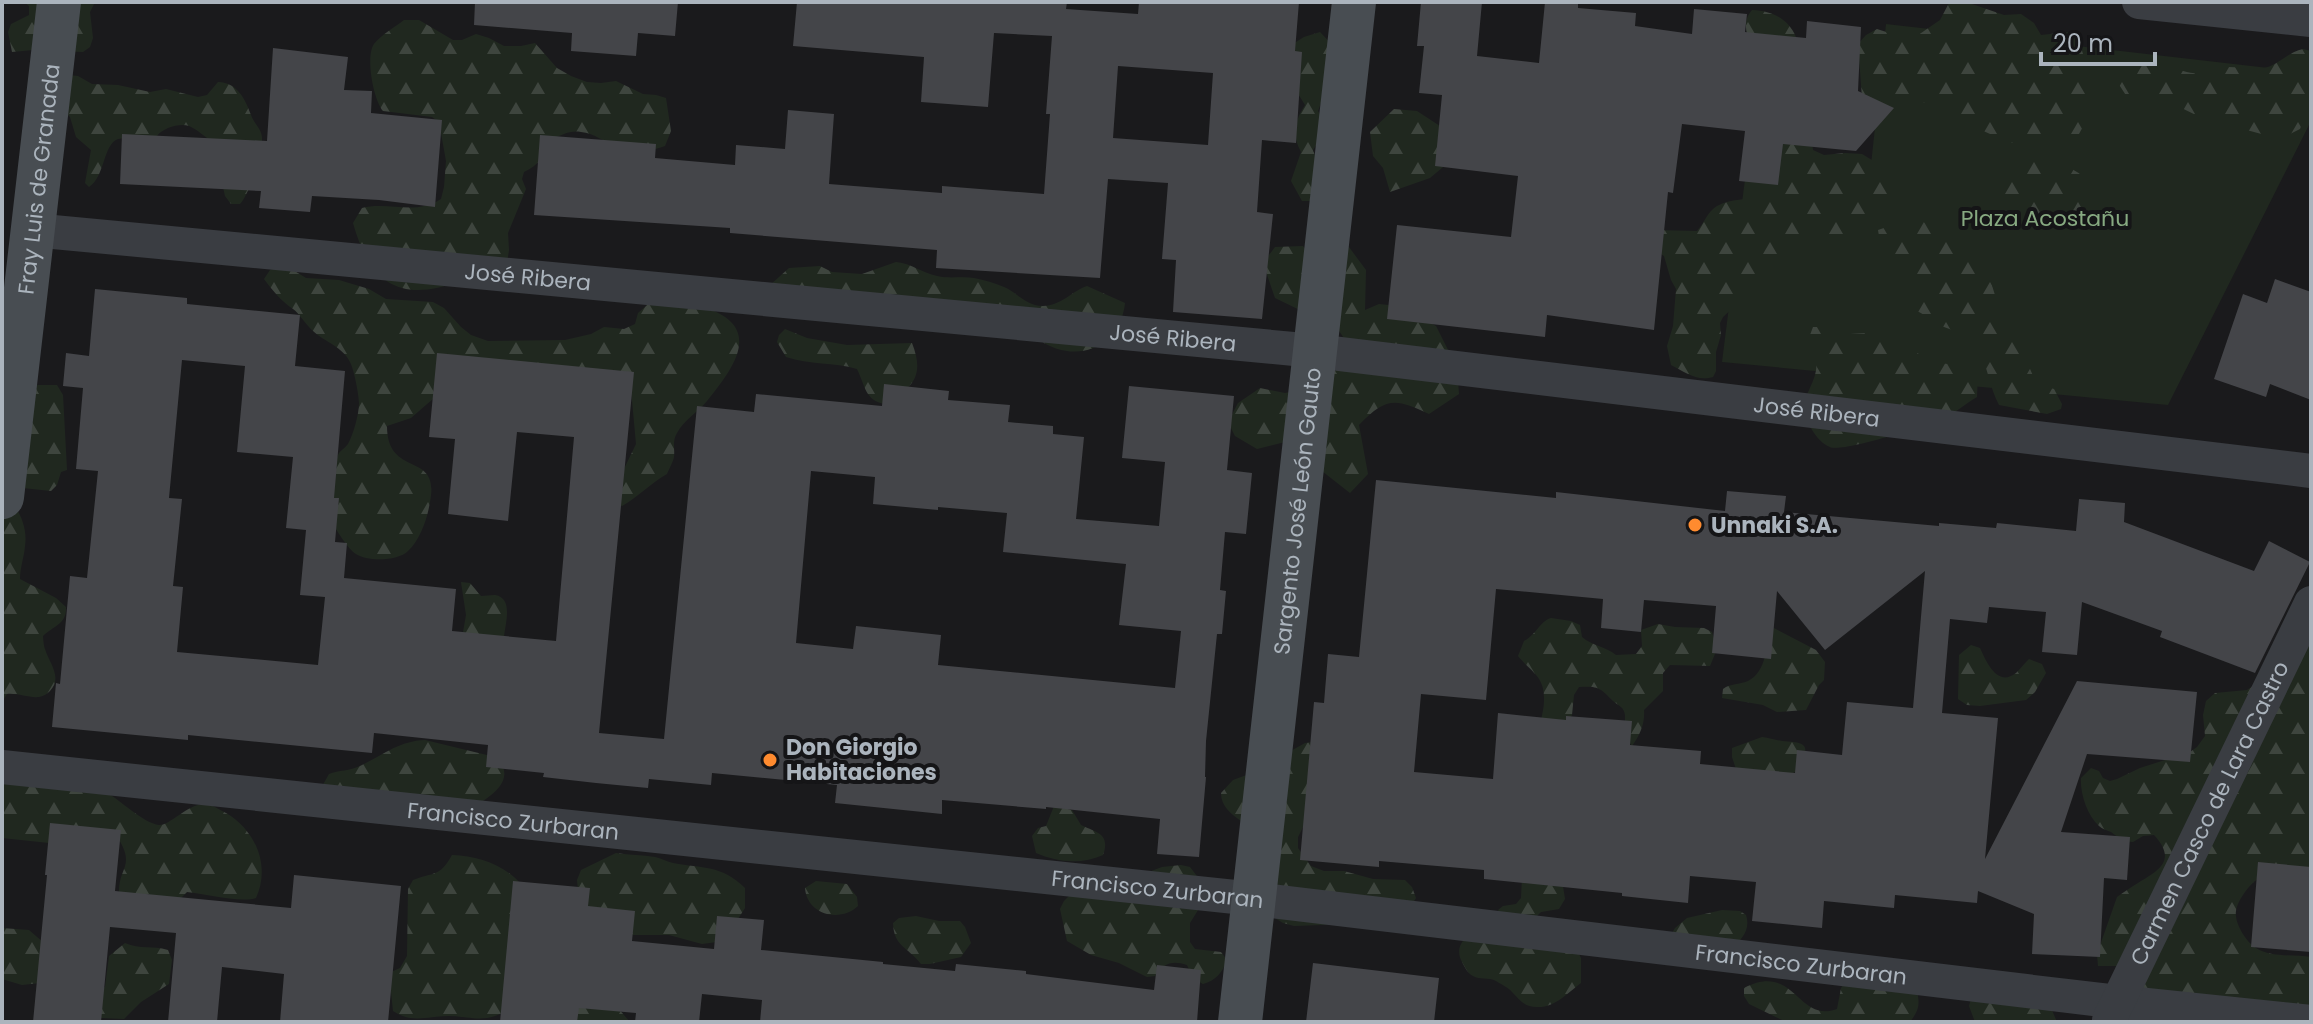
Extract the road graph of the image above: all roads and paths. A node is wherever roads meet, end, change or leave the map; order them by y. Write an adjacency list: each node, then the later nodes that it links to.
1 (59, 2): 5 (street, Fray Luis de Granada)
2 (1354, 2): 6 (street, Sargento José León Gauto)
3 (2139, 2): 4 (street)
4 (2311, 20)
5 (32, 230): 6 (street, José Ribera); 8 (street, Fray Luis de Granada)
6 (1315, 351): 7 (street, José Ribera); 11 (street, Sargento José León Gauto)
7 (2311, 471)
8 (2, 497)
9 (2311, 603): 12 (street, Carmen Casco de Lara Castro)
10 (2, 767): 11 (street, Francisco Zurbaran)
11 (1254, 899): 12 (street, Francisco Zurbaran); 13 (street, Sargento José León Gauto)
12 (2113, 1012): 14 (street, Francisco Zurbaran)
13 (1240, 1022)
14 (2311, 1022)

